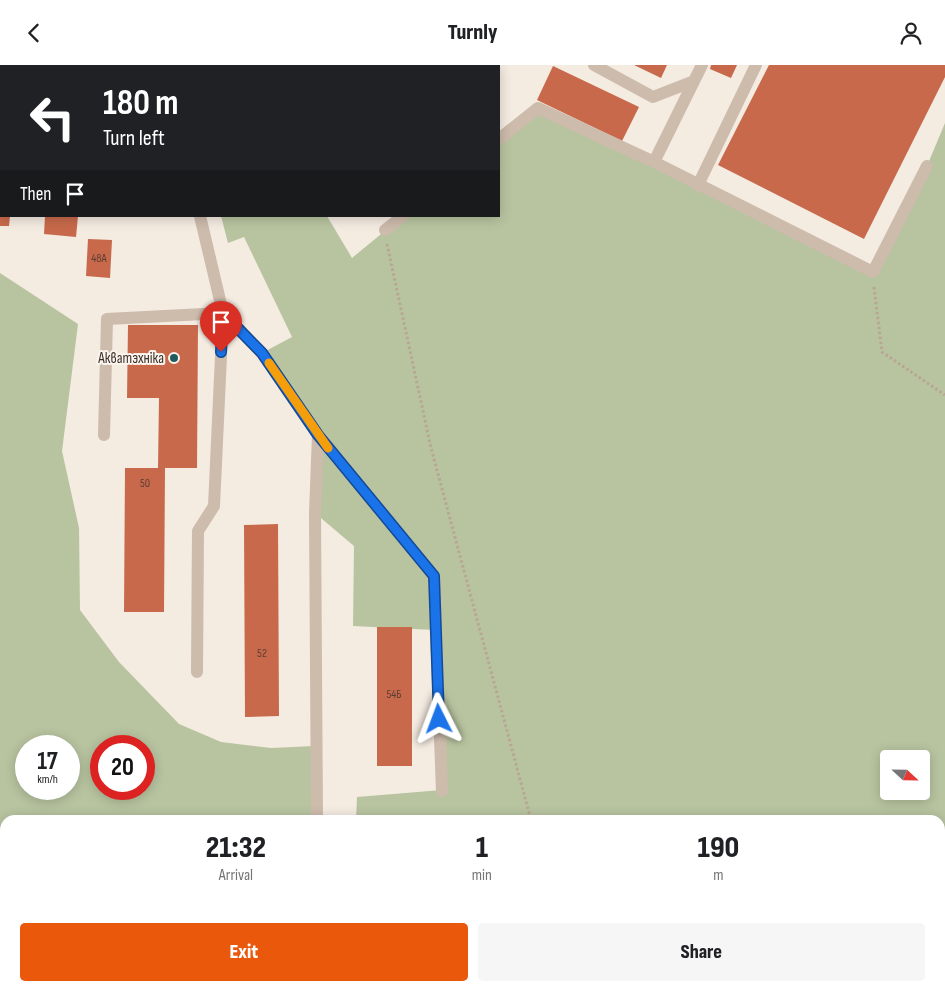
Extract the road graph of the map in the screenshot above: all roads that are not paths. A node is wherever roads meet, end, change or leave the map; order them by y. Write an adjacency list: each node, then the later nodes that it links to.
1 (594, 65): 4 (street)
2 (702, 65): 4 (street)
3 (756, 65): 8 (street)
4 (694, 81): 6 (street)
5 (500, 138): 6 (street)
6 (654, 162): 8 (street)
7 (927, 166): 8 (street)
8 (698, 185)
9 (200, 217): 12 (street)
10 (402, 217): 11 (street)
11 (386, 231)
12 (223, 313): 13 (street); 14 (street); 15 (street)
13 (104, 435)
14 (318, 435): 16 (street); 17 (street)
15 (197, 673)
16 (442, 791)
17 (317, 815)

